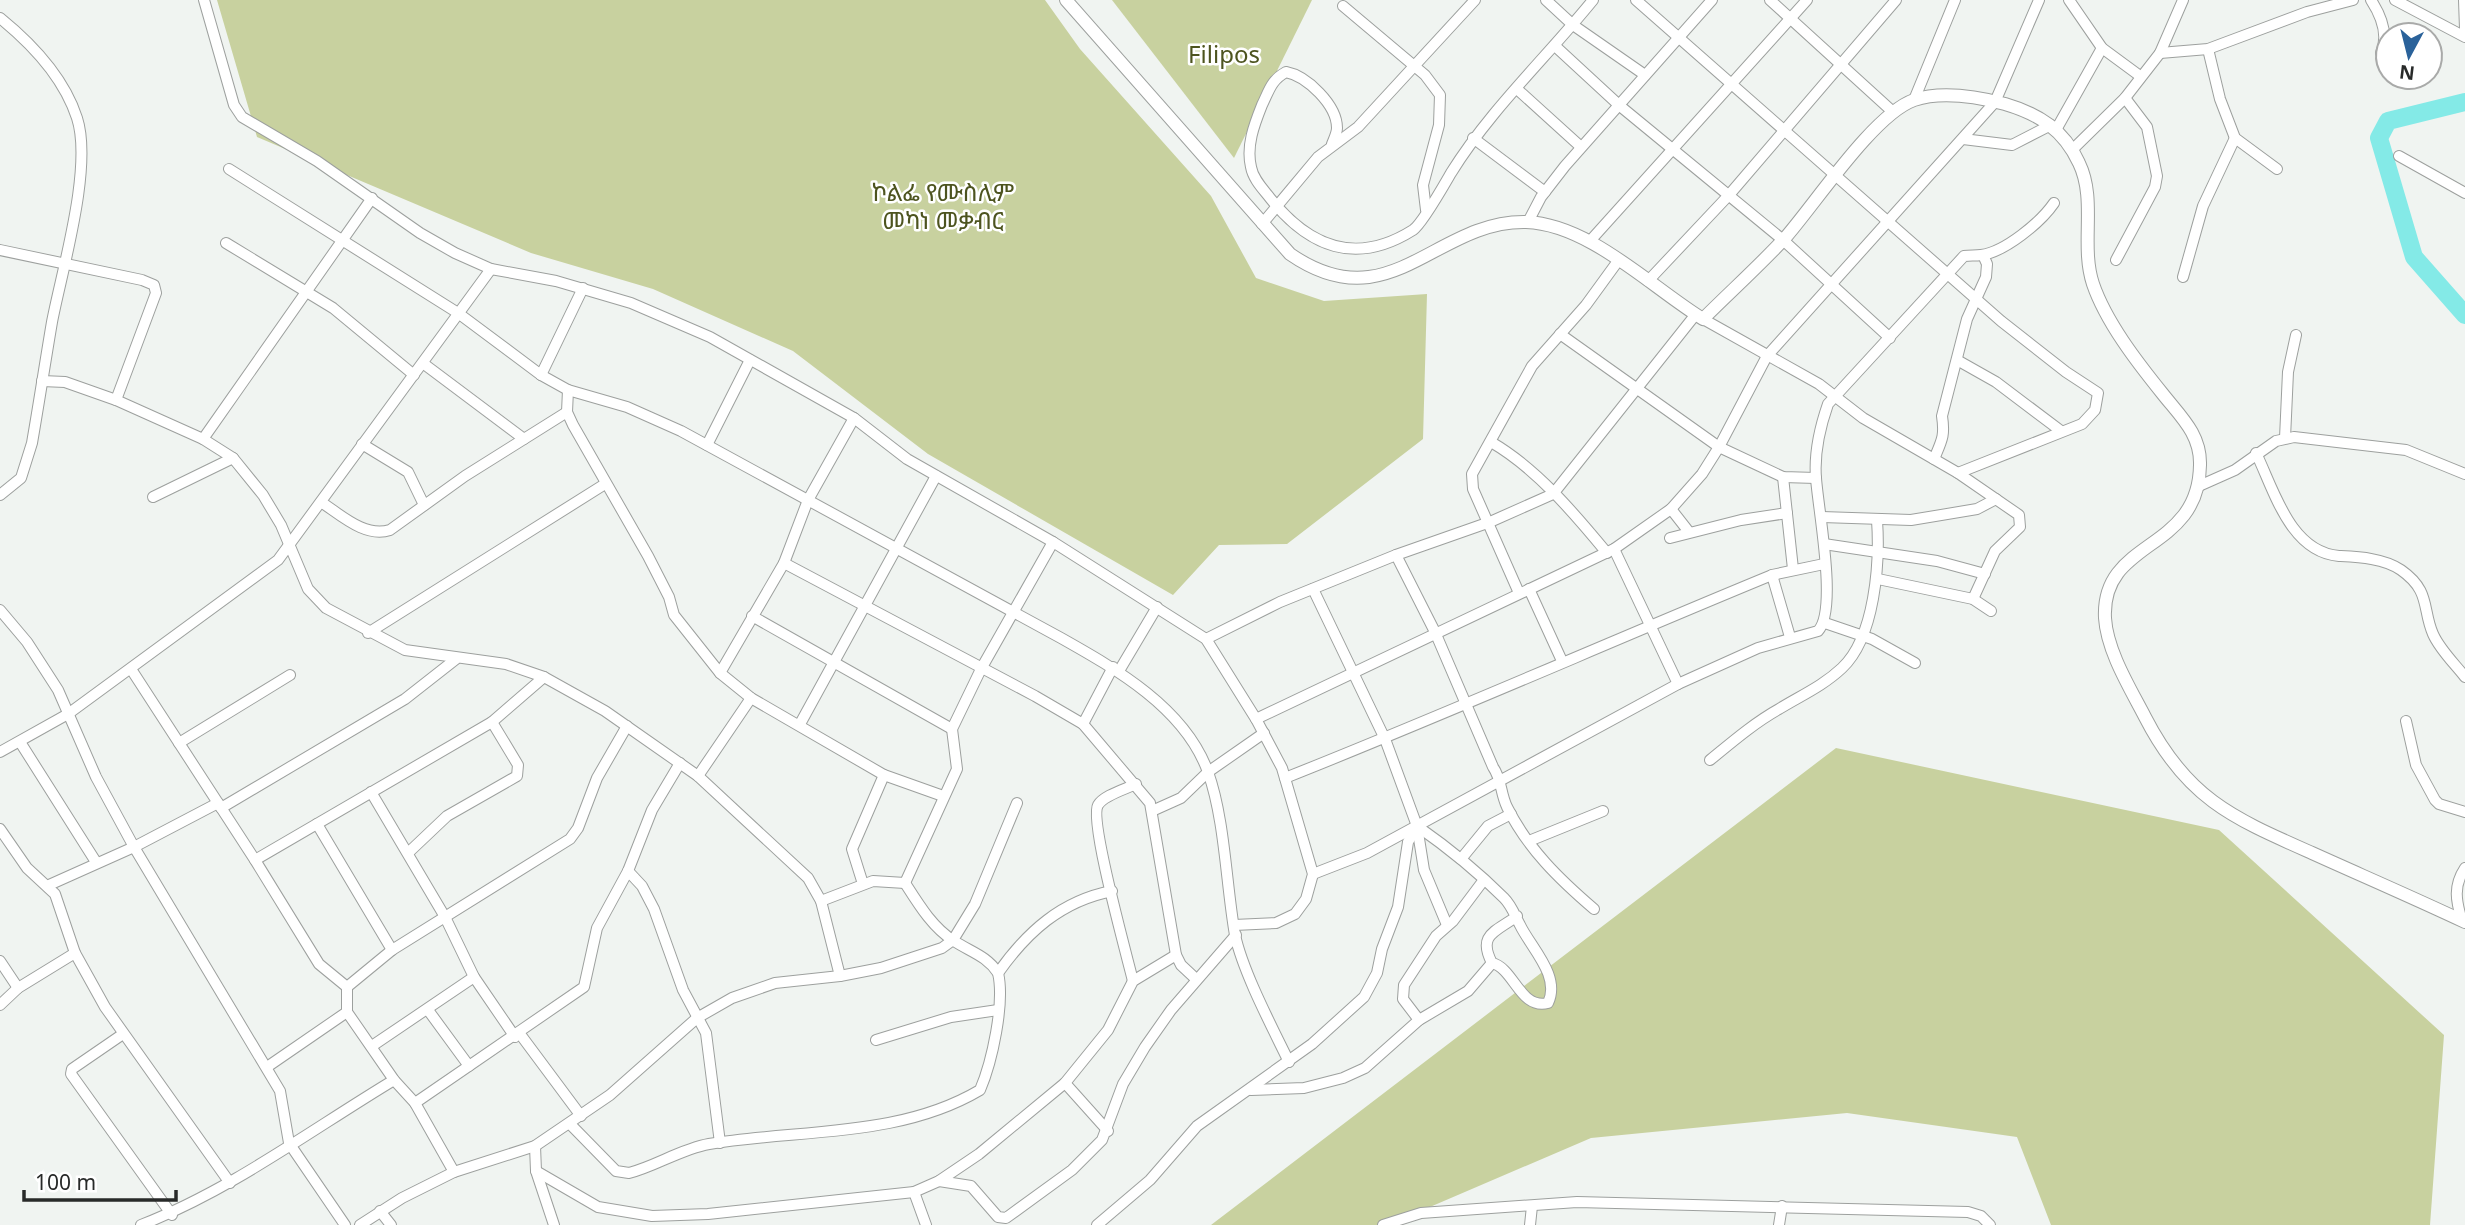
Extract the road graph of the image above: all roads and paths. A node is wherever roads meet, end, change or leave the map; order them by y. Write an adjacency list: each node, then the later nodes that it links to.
1 (204, 0): 60 (street)
2 (1066, 0): 66 (street)
3 (1475, 0): 34 (street)
4 (1546, 0): 25 (street)
5 (1593, 0): 25 (street)
6 (1636, 0): 28 (street)
7 (1712, 0): 28 (street)
8 (1770, 0): 22 (street)
9 (1807, 0): 22 (street)
10 (1896, 0): 33 (street)
11 (1955, 0): 40 (street)
12 (2038, 0): 41 (street)
13 (2183, 0): 32 (street)
14 (2314, 0): 21 (street)
15 (2353, 0): 21 (street)
16 (2371, 0): 24 (street)
17 (2395, 0): 27 (street)
18 (2464, 0): 26 (street)
19 (2073, 2): 30 (street)
20 (1343, 6): 34 (street)
21 (2307, 12): 31 (street)
22 (1792, 17): 33 (street); 37 (street)
23 (0, 18): 75 (street)
24 (2380, 21)
25 (1573, 25): 29 (street); 35 (street)
26 (2465, 29)
27 (2465, 37)
28 (1681, 38): 35 (street); 37 (street)
29 (1555, 46): 38 (street); 42 (street)
30 (2102, 48): 36 (street); 44 (street)
31 (2208, 49): 32 (street); 47 (street)
32 (2160, 53): 36 (street)
33 (1841, 65): 43 (street); 45 (street)
34 (1413, 66): 49 (street); 63 (street)
35 (1645, 75): 42 (street)
36 (2140, 76): 39 (street)
37 (1733, 83): 45 (street); 51 (street)
38 (1517, 89): 46 (street); 50 (street)
39 (2125, 98): 52 (street); 73 (street)
40 (1914, 100): 41 (street); 43 (street)
41 (1994, 102): 44 (street); 48 (street)
42 (1620, 106): 50 (street); 51 (street)
43 (1892, 112): 56 (street)
44 (2054, 127): 48 (street); 52 (street)
45 (1785, 129): 56 (street); 59 (street)
46 (1473, 138): 57 (street); 63 (street)
47 (2235, 138): 55 (street); 78 (street)
48 (1963, 139): 64 (street)
49 (1332, 144): 62 (street); 62 (street)
50 (1581, 147): 57 (street)
51 (1675, 148): 59 (street); 69 (street)
52 (2072, 150): 119 (street)
53 (2399, 156): 58 (street)
54 (229, 169): 68 (street)
55 (2277, 169)
56 (1837, 176): 64 (street); 67 (street)
57 (1545, 192): 65 (street)
58 (2465, 193)
59 (1729, 195): 67 (street); 79 (street)
60 (372, 198): 68 (street); 76 (street)
61 (2054, 203): 72 (street)
62 (1275, 206): 63 (street); 66 (street)
63 (1426, 210)
64 (1890, 220): 77 (street); 80 (street)
65 (1528, 222): 66 (street); 69 (street)
66 (1262, 225)
67 (1783, 240): 80 (street); 85 (street)
68 (343, 241): 82 (street); 84 (street)
69 (1590, 241): 74 (street)
70 (226, 243): 82 (street)
71 (0, 250): 75 (street)
72 (1983, 255): 77 (street); 83 (street)
73 (2116, 260)
74 (1618, 261): 79 (street); 86 (street)
75 (64, 263): 95 (street); 99 (street)
76 (491, 269): 81 (street); 84 (street)
77 (1948, 272): 83 (street); 88 (street)
78 (2183, 277)
79 (1648, 281): 85 (street)
80 (1830, 285): 88 (street); 89 (street)
81 (583, 288): 90 (street); 94 (street)
82 (307, 292): 93 (street); 104 (street)
83 (1977, 298): 91 (street); 102 (street)
84 (458, 313): 92 (street); 94 (street)
85 (1699, 316): 89 (street); 96 (street)
86 (1560, 334): 96 (street); 106 (street)
87 (2296, 335): 103 (street)
88 (1890, 338): 98 (street)
89 (1767, 356): 98 (street); 109 (street)
90 (750, 360): 101 (street); 108 (street)
91 (1956, 360): 102 (street); 112 (street)
92 (424, 364): 93 (street); 105 (street)
93 (414, 375): 107 (street)
94 (541, 375): 97 (street)
95 (43, 381): 99 (street); 121 (street)
96 (1638, 389): 109 (street); 120 (street)
97 (568, 390): 100 (street); 108 (street)
98 (1835, 396): 112 (street); 117 (street)
99 (116, 400): 104 (street)
100 (567, 412): 105 (street); 118 (street)
101 (854, 418): 115 (street); 124 (street)
102 (2061, 431): 113 (street)
103 (2285, 438): 110 (street); 114 (street)
104 (204, 439): 111 (street)
105 (524, 439): 126 (street)
106 (1491, 442): 120 (street); 131 (street)
107 (362, 444): 125 (street); 126 (street)
108 (707, 444): 124 (street)
109 (1719, 447): 116 (street); 127 (street)
110 (2256, 453): 119 (street); 174 (street)
111 (233, 458): 122 (street); 136 (street)
112 (1934, 459): 113 (street)
113 (1958, 473): 123 (street)
114 (2465, 474)
115 (936, 476): 134 (street); 137 (street)
116 (1783, 477): 117 (street); 128 (street)
117 (1816, 478): 129 (street)
118 (606, 484): 159 (street); 171 (street)
119 (2199, 486): 228 (street)
120 (1553, 494): 131 (street); 138 (street)
121 (0, 495)
122 (153, 497)
123 (1996, 499): 130 (street); 144 (street)
124 (808, 500): 137 (street); 141 (street)
125 (321, 502): 126 (street); 136 (street)
126 (424, 505)
127 (1671, 509): 132 (street); 138 (street)
128 (1787, 513): 132 (street); 143 (street)
129 (1822, 517): 130 (street); 135 (street)
130 (1877, 520): 139 (street)
131 (1490, 522): 140 (street); 148 (street)
132 (1689, 532): 133 (street)
133 (1670, 538)
134 (1053, 542): 151 (street); 154 (street)
135 (1824, 544): 139 (street); 142 (street)
136 (288, 546): 159 (street); 167 (street)
137 (897, 547): 150 (street); 154 (street)
138 (1610, 551): 148 (street); 157 (street)
139 (1879, 552): 144 (street); 146 (street)
140 (1396, 555): 147 (street); 158 (street)
141 (784, 563): 150 (street); 155 (street)
142 (1824, 564): 143 (street); 156 (street)
143 (1793, 569): 145 (street)
144 (1985, 574): 149 (street)
145 (1772, 575): 157 (street); 161 (street)
146 (1878, 579): 149 (street); 160 (street)
147 (1313, 589): 162 (street); 170 (street)
148 (1524, 591): 158 (street); 164 (street)
149 (1973, 599): 153 (street)
150 (864, 605): 165 (street); 168 (street)
151 (1157, 607): 162 (street); 169 (street)
152 (0, 610): 178 (street)
153 (1991, 611)
154 (1012, 612): 168 (street); 169 (street)
155 (752, 616): 165 (street); 171 (street)
156 (1825, 623): 160 (street); 161 (street)
157 (1648, 626): 164 (street); 175 (street)
158 (1435, 632): 170 (street); 177 (street)
159 (369, 633): 163 (street)
160 (1861, 636): 166 (street); 191 (street)
161 (1790, 637): 175 (street)
162 (1206, 639): 179 (street)
163 (456, 659): 173 (street); 202 (street)
164 (1562, 662): 177 (street)
165 (833, 663): 182 (street); 185 (street)
166 (1914, 663)
167 (131, 669): 178 (street); 189 (street)
168 (981, 669): 183 (street); 185 (street)
169 (1116, 669): 183 (street); 193 (street)
170 (1353, 671): 179 (street); 187 (street)
171 (720, 673): 176 (street)
172 (290, 675): 189 (street)
173 (544, 677): 181 (street); 184 (street)
174 (2465, 677)
175 (1678, 684): 197 (street)
176 (751, 698): 182 (street); 195 (street)
177 (1467, 705): 187 (street); 197 (street)
178 (68, 714): 188 (street); 211 (street)
179 (1256, 719): 186 (street)
180 (2406, 721): 205 (street)
181 (492, 722): 199 (street); 212 (street)
182 (800, 724): 194 (street)
183 (1083, 724): 198 (street)
184 (627, 726): 192 (street); 226 (street)
185 (952, 729): 200 (street)
186 (1264, 733): 193 (street); 196 (street)
187 (1385, 738): 196 (street); 208 (street)
188 (20, 742): 190 (street); 215 (street)
189 (179, 743): 202 (street)
190 (0, 752)
191 (1710, 760)
192 (680, 763): 195 (street); 217 (street)
193 (1208, 772): 203 (street); 230 (street)
194 (884, 775): 200 (street); 221 (street)
195 (698, 776): 224 (street)
196 (1285, 778): 218 (street)
197 (1502, 780): 206 (street); 208 (street)
198 (1136, 784): 203 (street); 223 (street)
199 (371, 793): 207 (street); 212 (street)
200 (943, 796): 220 (street)
201 (1017, 803): 231 (street)
202 (219, 806): 211 (street); 214 (street)
203 (1152, 811): 234 (street)
204 (1603, 811): 210 (street)
205 (2465, 812)
206 (1511, 814): 210 (street); 213 (street)
207 (317, 824): 214 (street); 232 (street)
208 (1417, 826): 213 (street); 218 (street); 229 (street); 254 (street)
209 (0, 829): 222 (street)
210 (1529, 841): 225 (street)
211 (134, 847): 215 (street); 256 (street)
212 (409, 852): 226 (street)
213 (1461, 859): 219 (street)
214 (256, 860): 242 (street)
215 (96, 862): 222 (street)
216 (2465, 868): 228 (street)
217 (628, 871): 248 (street); 251 (street)
218 (1313, 874): 230 (street)
219 (1483, 881): 227 (street); 229 (street)
220 (905, 883): 221 (street); 231 (street)
221 (863, 884): 224 (street)
222 (49, 885): 233 (street)
223 (1112, 891): 237 (street); 241 (street)
224 (821, 901): 238 (street)
225 (1594, 909)
226 (445, 916): 232 (street); 239 (street)
227 (1517, 916): 236 (street); 236 (street)
228 (2463, 921)
229 (1447, 925): 249 (street)
230 (1235, 930): 240 (street); 254 (street)
231 (953, 940): 237 (street); 238 (street)
232 (392, 950): 242 (street)
233 (75, 953): 243 (street); 250 (street)
234 (1176, 956): 240 (street); 241 (street)
235 (0, 961): 243 (street)
236 (1492, 963): 249 (street)
237 (998, 973): 246 (street)
238 (840, 976): 248 (street)
239 (474, 977): 245 (street); 251 (street)
240 (1196, 979): 263 (street)
241 (1133, 981): 258 (street)
242 (346, 987): 247 (street)
243 (18, 988): 244 (street)
244 (0, 1005)
245 (428, 1010): 253 (street); 255 (street)
246 (998, 1010): 252 (street); 265 (street)
247 (347, 1012): 253 (street); 256 (street)
248 (697, 1018): 261 (street); 265 (street)
249 (1419, 1020): 259 (street)
250 (123, 1034): 270 (street); 275 (street)
251 (517, 1035): 255 (street); 261 (street)
252 (876, 1040)
253 (372, 1046): 257 (street)
254 (1289, 1062): 259 (street)
255 (469, 1066): 260 (street)
256 (267, 1067): 264 (street)
257 (394, 1080): 260 (street); 264 (street)
258 (1065, 1083): 263 (street); 269 (street)
259 (1251, 1090): 282 (street)
260 (415, 1103): 268 (street)
261 (581, 1116): 262 (street)
262 (570, 1125): 265 (street); 266 (street)
263 (1108, 1130): 269 (street)
264 (289, 1143): 270 (street); 277 (street)
265 (720, 1143)
266 (535, 1146): 267 (street); 268 (street)
267 (536, 1171): 271 (street); 280 (street)
268 (454, 1172): 274 (street)
269 (939, 1181): 271 (street)
270 (230, 1183): 275 (street)
271 (914, 1192): 281 (street)
272 (1532, 1206): 273 (street); 283 (street); 284 (street)
273 (1782, 1206): 285 (street); 286 (street)
274 (380, 1211): 278 (street); 279 (street)
275 (172, 1215): 276 (street)
276 (141, 1225)
277 (345, 1225)
278 (360, 1225)
279 (391, 1225)
280 (554, 1225)
281 (926, 1225)
282 (1097, 1225)
283 (1383, 1225)
284 (1530, 1225)
285 (1779, 1225)
286 (1990, 1225)

